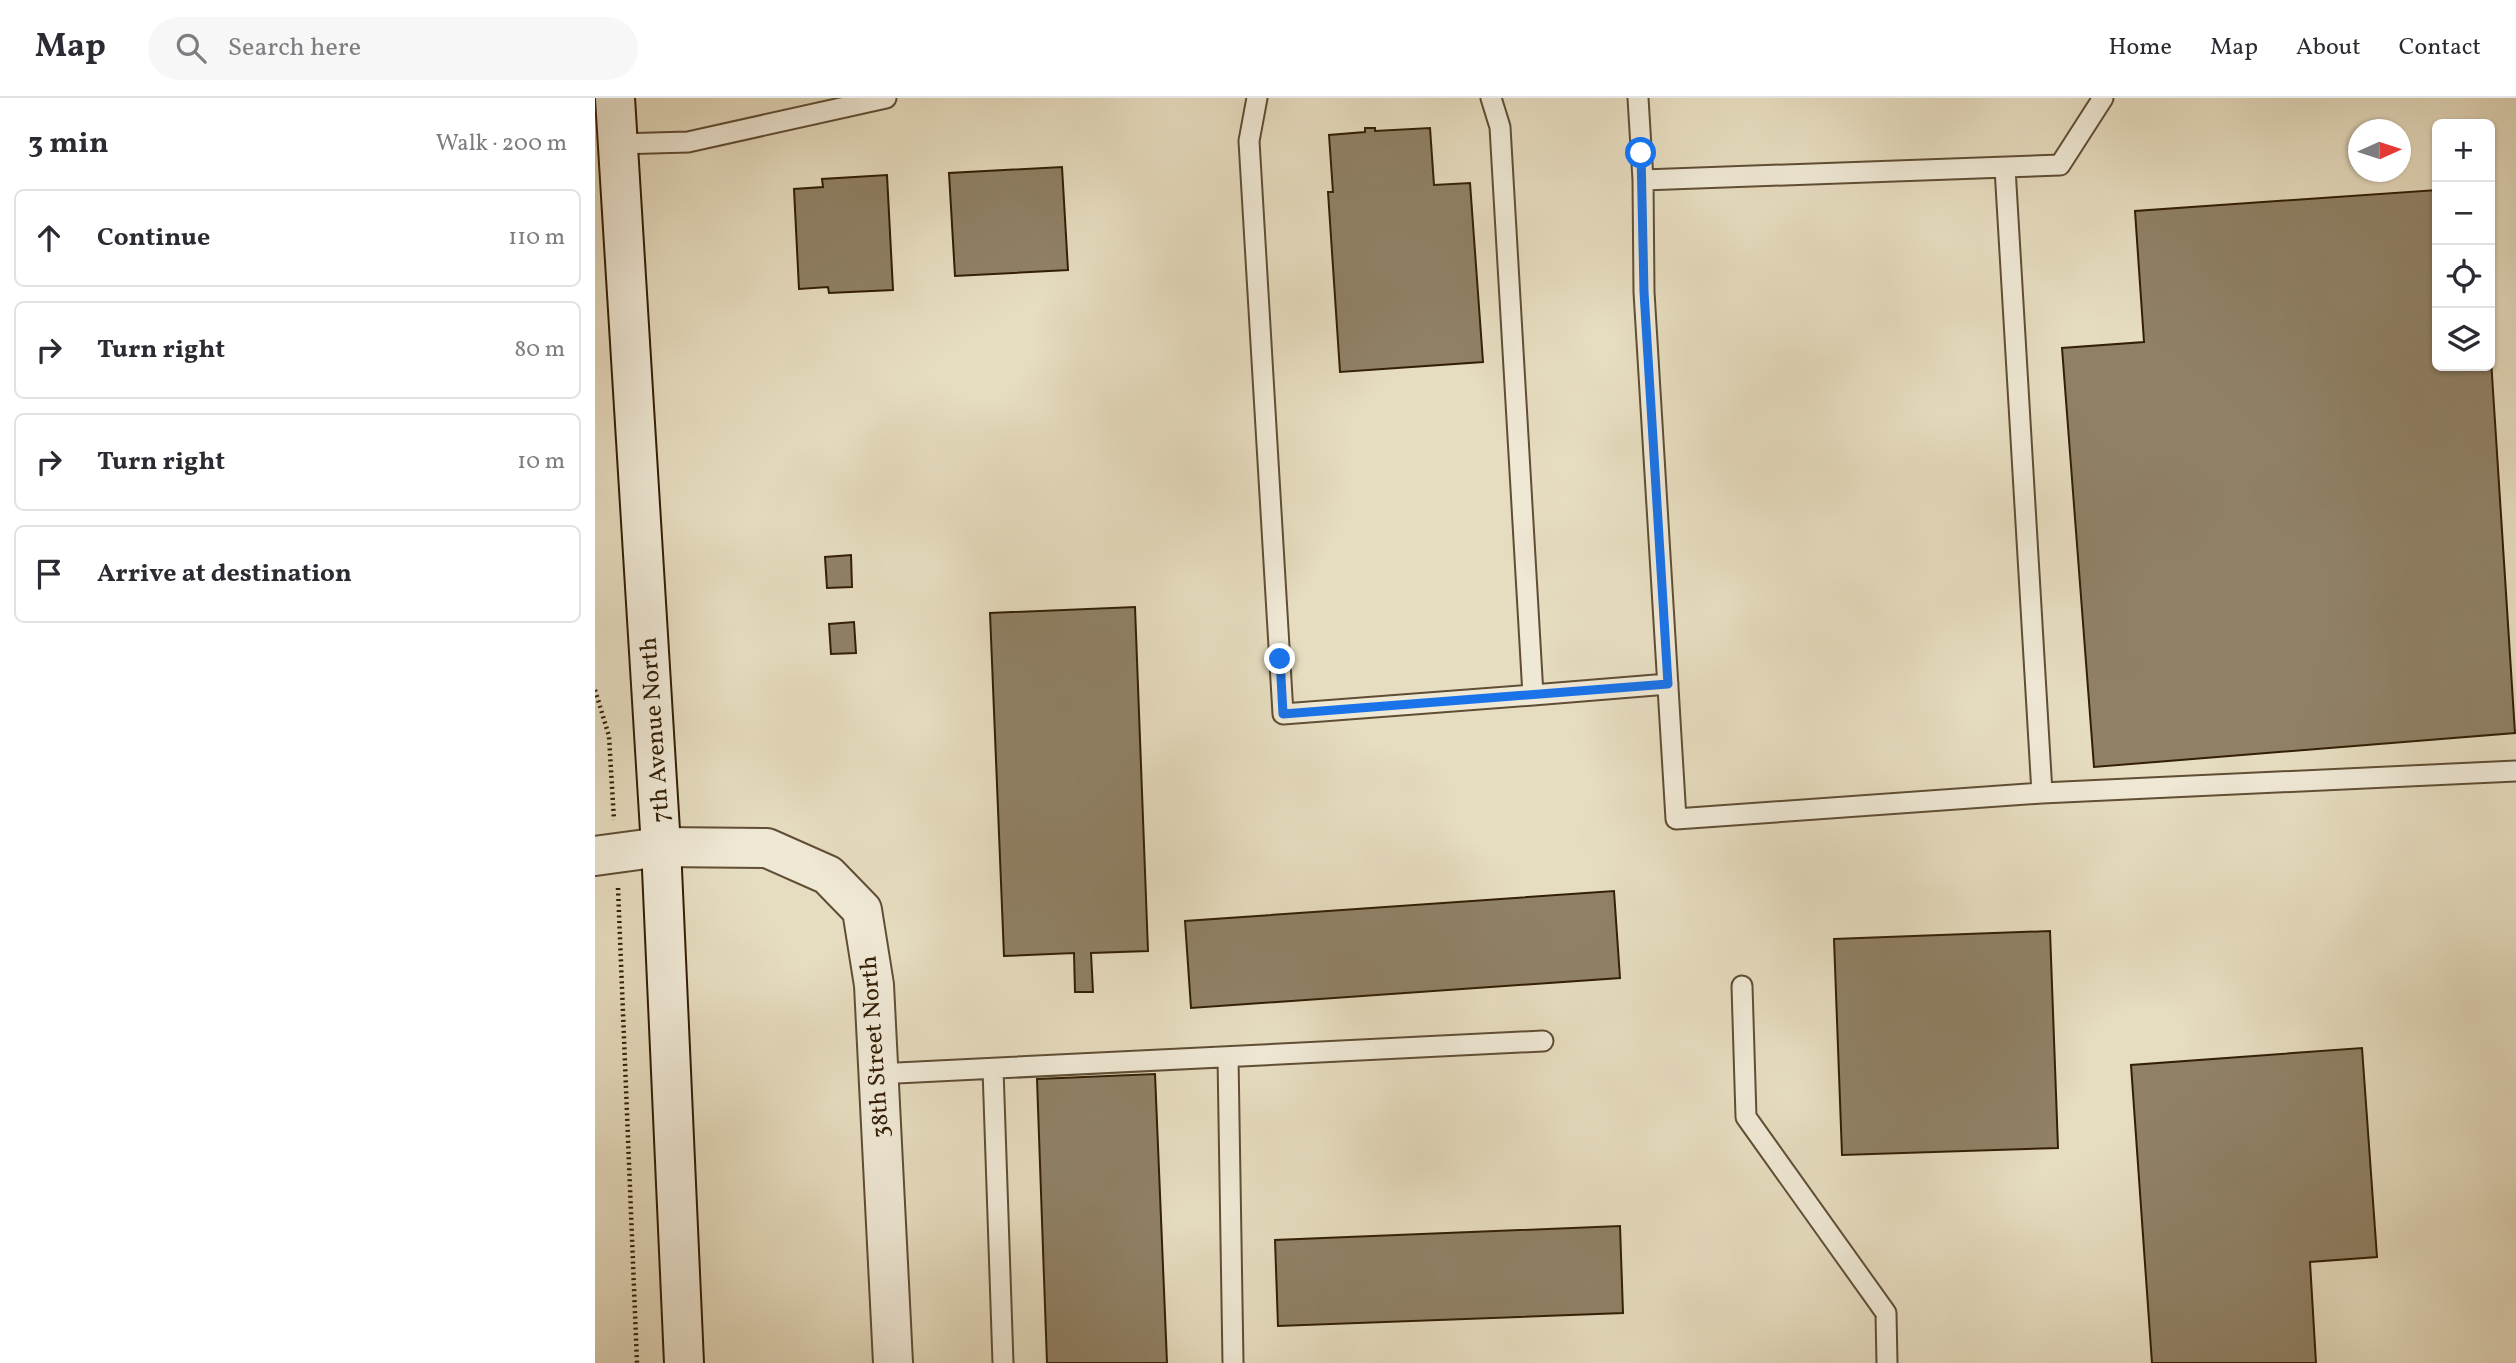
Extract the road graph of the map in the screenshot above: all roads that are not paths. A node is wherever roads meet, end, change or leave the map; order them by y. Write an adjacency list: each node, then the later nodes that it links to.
1 (615, 98): 7 (street, 7th Avenue North)
2 (886, 98): 7 (lane)
3 (1257, 98): 11 (lane)
4 (1491, 98): 11 (lane)
5 (1638, 98): 9 (lane)
6 (2103, 98): 8 (lane)
7 (617, 144): 14 (street, 7th Avenue North)
8 (2005, 168): 9 (lane); 13 (lane)
9 (1643, 180): 10 (lane)
10 (1668, 684): 11 (lane); 13 (lane)
11 (1533, 695)
12 (2516, 771): 13 (lane)
13 (2042, 793)
14 (661, 847): 15 (street, 38th Street North); 20 (street, 38th Street North); 21 (street, 7th Avenue North)
15 (606, 855)
16 (1742, 986): 25 (lane)
17 (1542, 1041): 18 (lane)
18 (1228, 1057): 19 (lane); 24 (lane)
19 (993, 1069): 20 (lane); 23 (lane)
20 (877, 1074): 22 (street, 38th Street North)
21 (684, 1363)
22 (893, 1363)
23 (1003, 1363)
24 (1233, 1363)
25 (1887, 1363)

